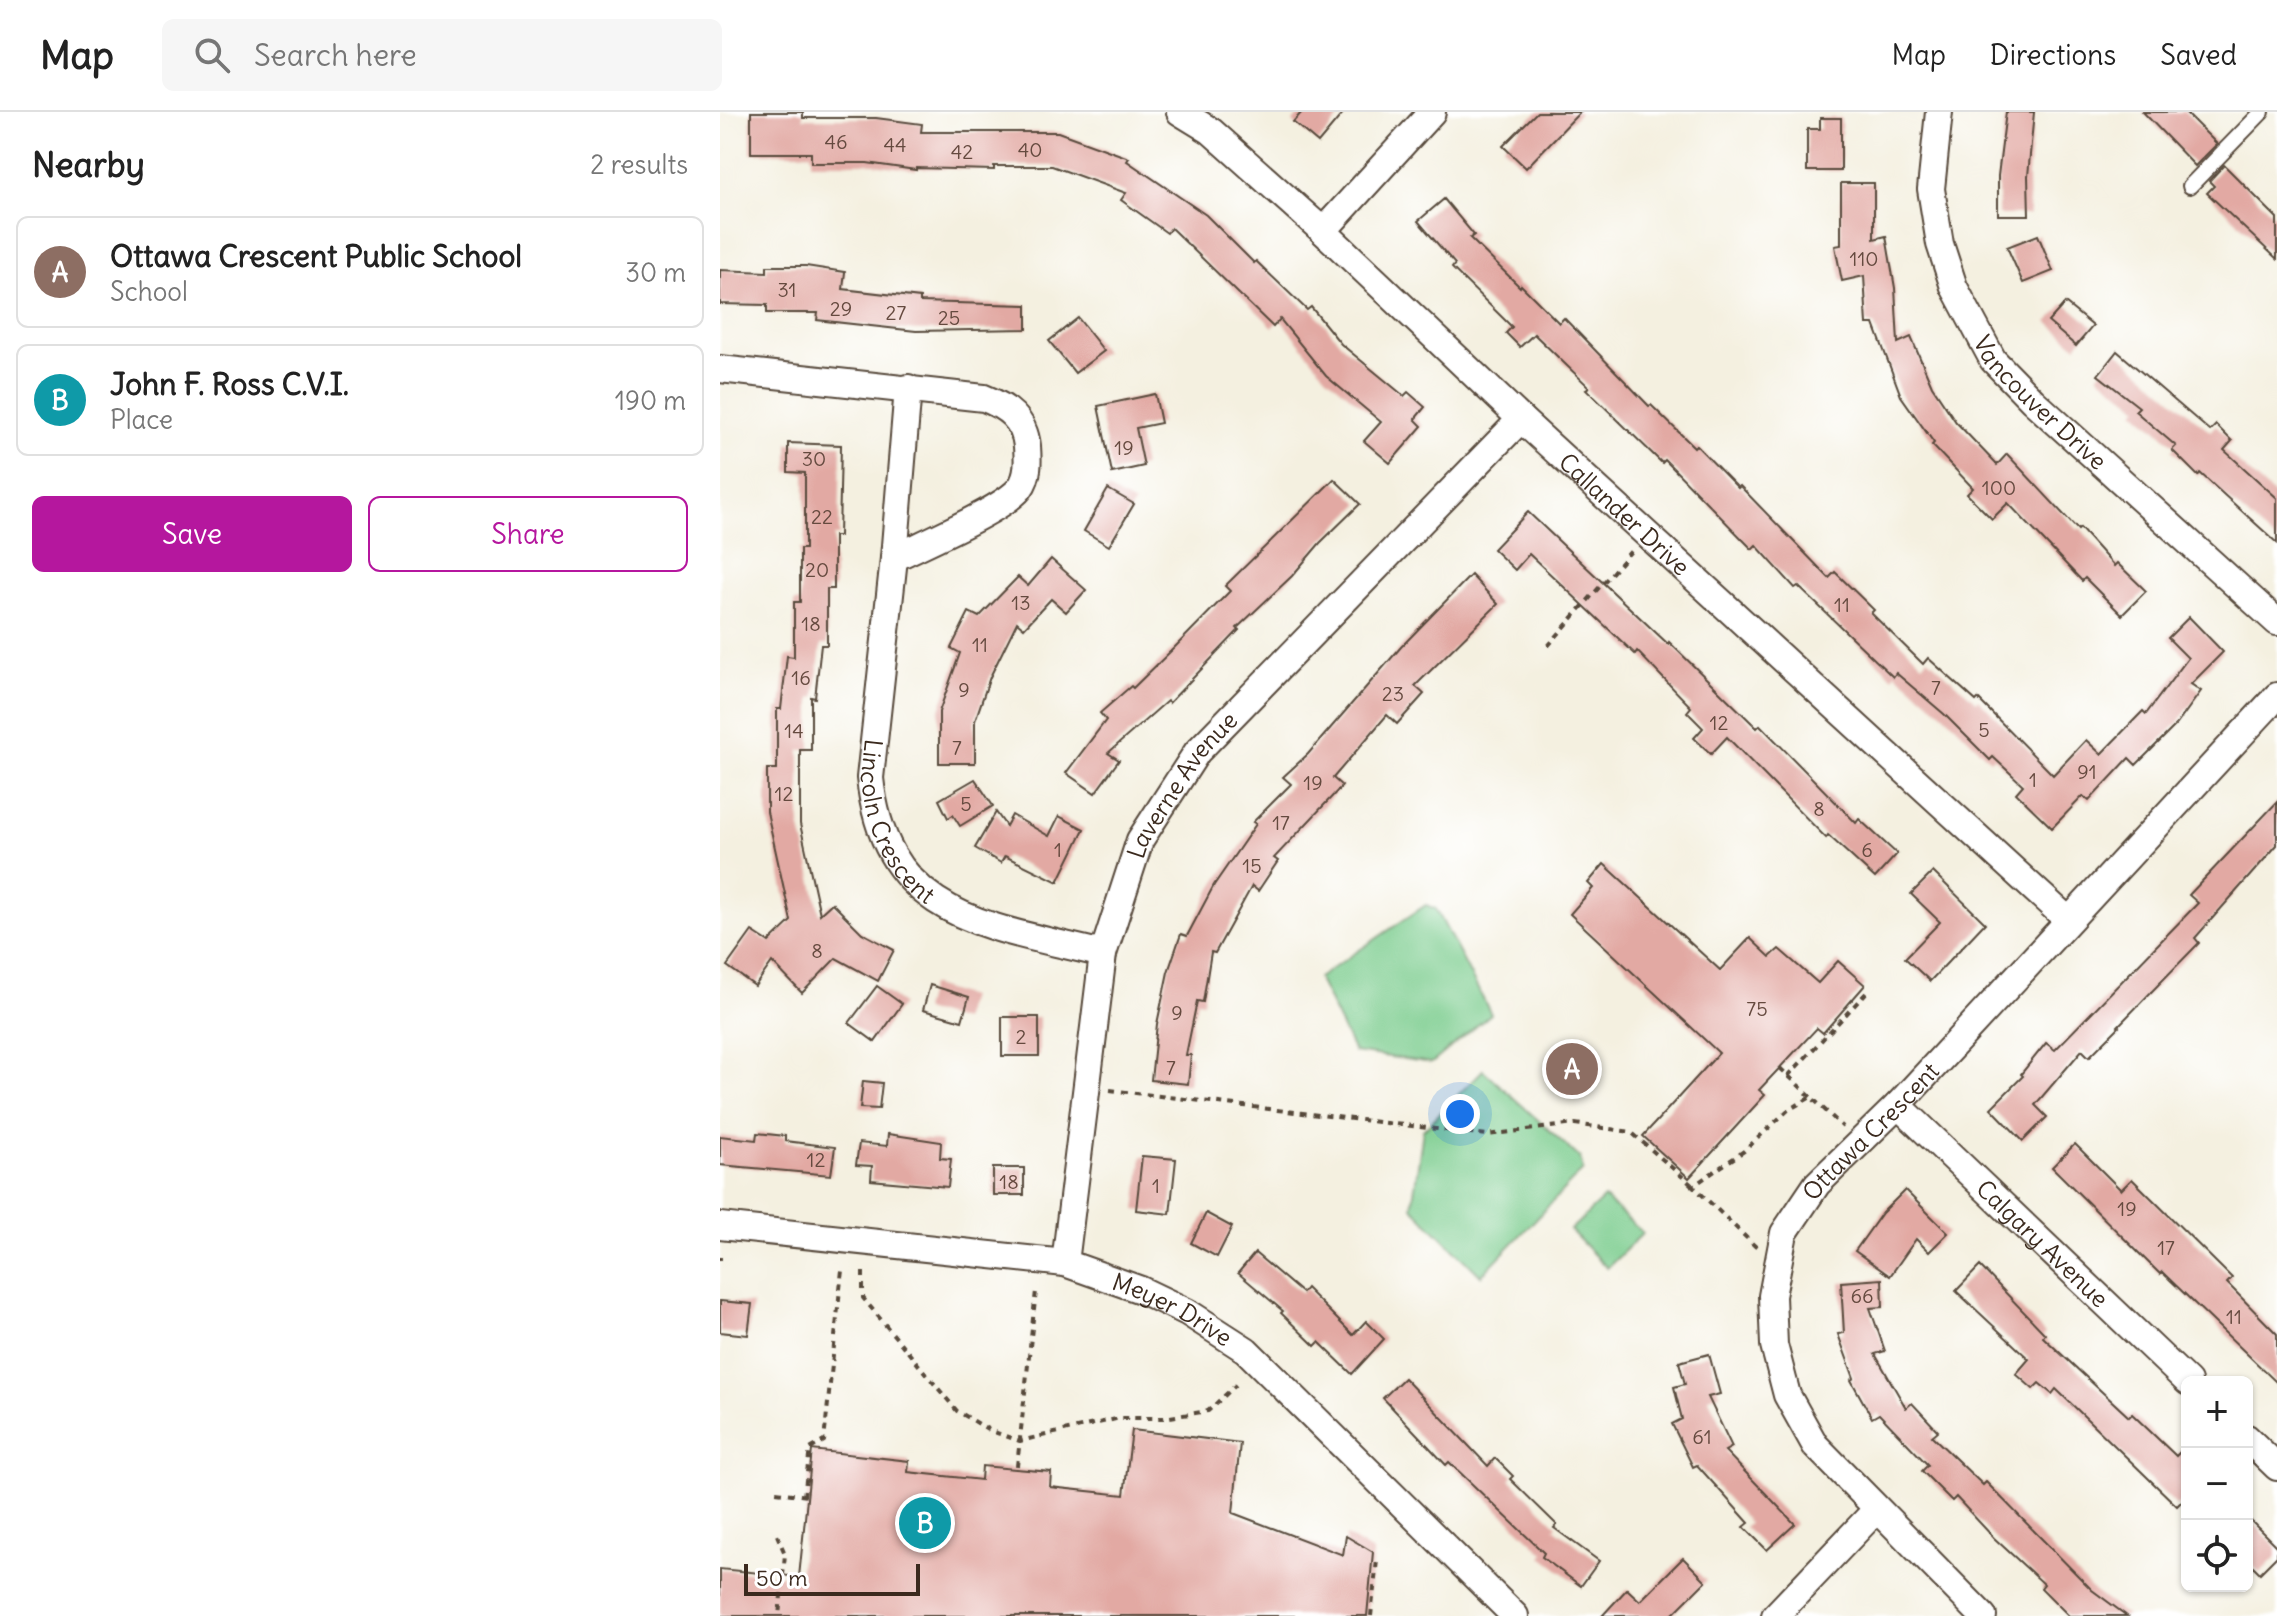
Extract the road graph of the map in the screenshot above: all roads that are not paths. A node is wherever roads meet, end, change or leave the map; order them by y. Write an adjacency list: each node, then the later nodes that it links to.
1 (1180, 112): 6 (street, Callander Drive)
2 (1432, 112): 6 (street)
3 (1939, 112): 11 (street, Vancouver Drive)
4 (2262, 112): 5 (lane)
5 (2190, 186)
6 (1323, 231): 9 (street, Callander Drive)
7 (720, 369): 8 (street)
8 (908, 388): 10 (street, Lincoln Crescent); 10 (street)
9 (1521, 419): 13 (street, Callander Drive); 14 (street, Laverne Avenue)
10 (894, 558): 14 (street, Lincoln Crescent)
11 (2277, 622)
12 (2277, 696): 13 (street, Ottawa Crescent)
13 (2068, 920): 15 (street, Ottawa Crescent)
14 (1103, 954): 17 (street, Laverne Avenue)
15 (1898, 1105): 18 (street, Calgary Avenue); 21 (street, Ottawa Crescent)
16 (720, 1226): 17 (street, Meyer Drive)
17 (1065, 1263): 22 (street, Meyer Drive)
18 (2182, 1376)
19 (2253, 1444): 20 (street)
20 (2277, 1467)
21 (1877, 1509): 23 (street); 24 (street, Ottawa Crescent)
22 (1515, 1616)
23 (1775, 1616)
24 (1983, 1616)

